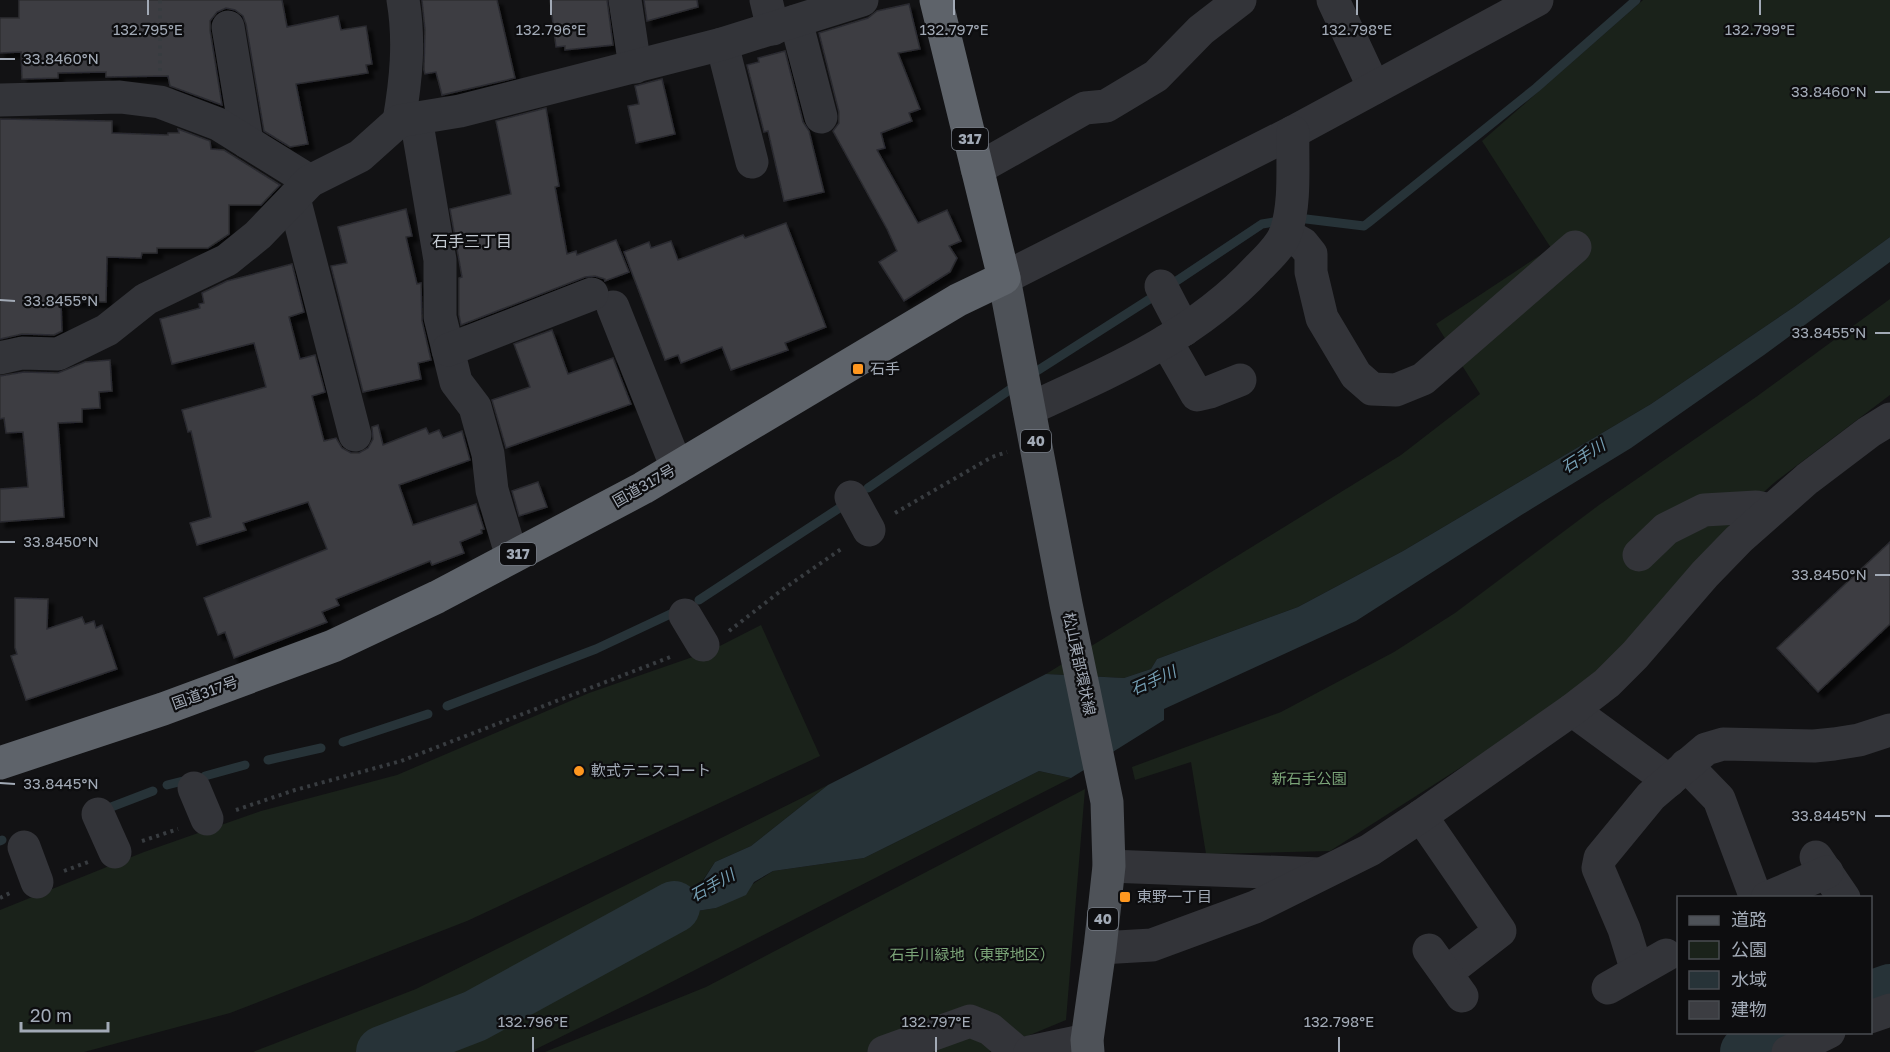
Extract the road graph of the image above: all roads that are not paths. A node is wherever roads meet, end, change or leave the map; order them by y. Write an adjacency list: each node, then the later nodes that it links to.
1 (403, 0): 15 (street)
2 (625, 0): 11 (street)
3 (862, 0): 8 (street)
4 (936, 0): 19 (highway, 317)
5 (1240, 0): 19 (street)
6 (1333, 0): 12 (street)
7 (1537, 0): 12 (street)
8 (778, 16): 10 (street); 14 (street)
9 (228, 27): 17 (street)
10 (722, 44): 11 (street); 18 (street)
11 (635, 67): 15 (street)
12 (1374, 88): 16 (street)
13 (0, 100): 17 (street)
14 (821, 117)
15 (408, 120): 20 (street); 26 (street)
16 (1293, 132): 21 (street); 23 (street)
17 (247, 142): 20 (street)
18 (752, 162)
19 (977, 169): 23 (highway, 317)
20 (302, 190): 27 (street); 31 (street)
21 (1285, 234): 22 (street); 25 (street)
22 (1575, 247)
23 (1004, 278): 29 (main road, 松山東部環状線 / 40); 32 (highway, 国道317号 / 317)
24 (1161, 286): 25 (street)
25 (1175, 336): 28 (street); 29 (street)
26 (448, 350): 32 (street); 37 (street)
27 (0, 358)
28 (1240, 380)
29 (1029, 409): 50 (main road, 松山東部環状線 / 40)
30 (1883, 434): 34 (street)
31 (355, 435)
32 (677, 468): 37 (highway, 国道317号 / 317)
33 (851, 497): 35 (street)
34 (1770, 510): 36 (street); 40 (street)
35 (869, 530)
36 (1639, 555)
37 (512, 557): 42 (highway, 国道317号 / 317)
38 (685, 615): 39 (street)
39 (703, 645)
40 (1572, 710): 43 (street); 46 (street)
41 (1890, 730): 43 (street)
42 (0, 763)
43 (1677, 773): 54 (street); 58 (street)
44 (194, 788): 47 (street)
45 (98, 814): 49 (street)
46 (1421, 816): 51 (street); 59 (street)
47 (207, 819)
48 (24, 847): 53 (street)
49 (115, 852)
50 (1108, 866): 51 (street); 56 (main road, 松山東部環状線 / 40)
51 (1322, 874): 56 (street)
52 (1829, 875): 55 (street)
53 (37, 882)
54 (1756, 896)
55 (1770, 896)
56 (1100, 948): 64 (main road, 松山東部環状線 / 40)
57 (1666, 955): 58 (street)
58 (1637, 971): 60 (street)
59 (1445, 973)
60 (1608, 988)
61 (1890, 1010): 62 (street)
62 (1872, 1016)
63 (1825, 1034): 68 (street)
64 (1087, 1046): 67 (street)
65 (884, 1052): 66 (street)
66 (1017, 1052)
67 (1030, 1052)
68 (1788, 1052)

